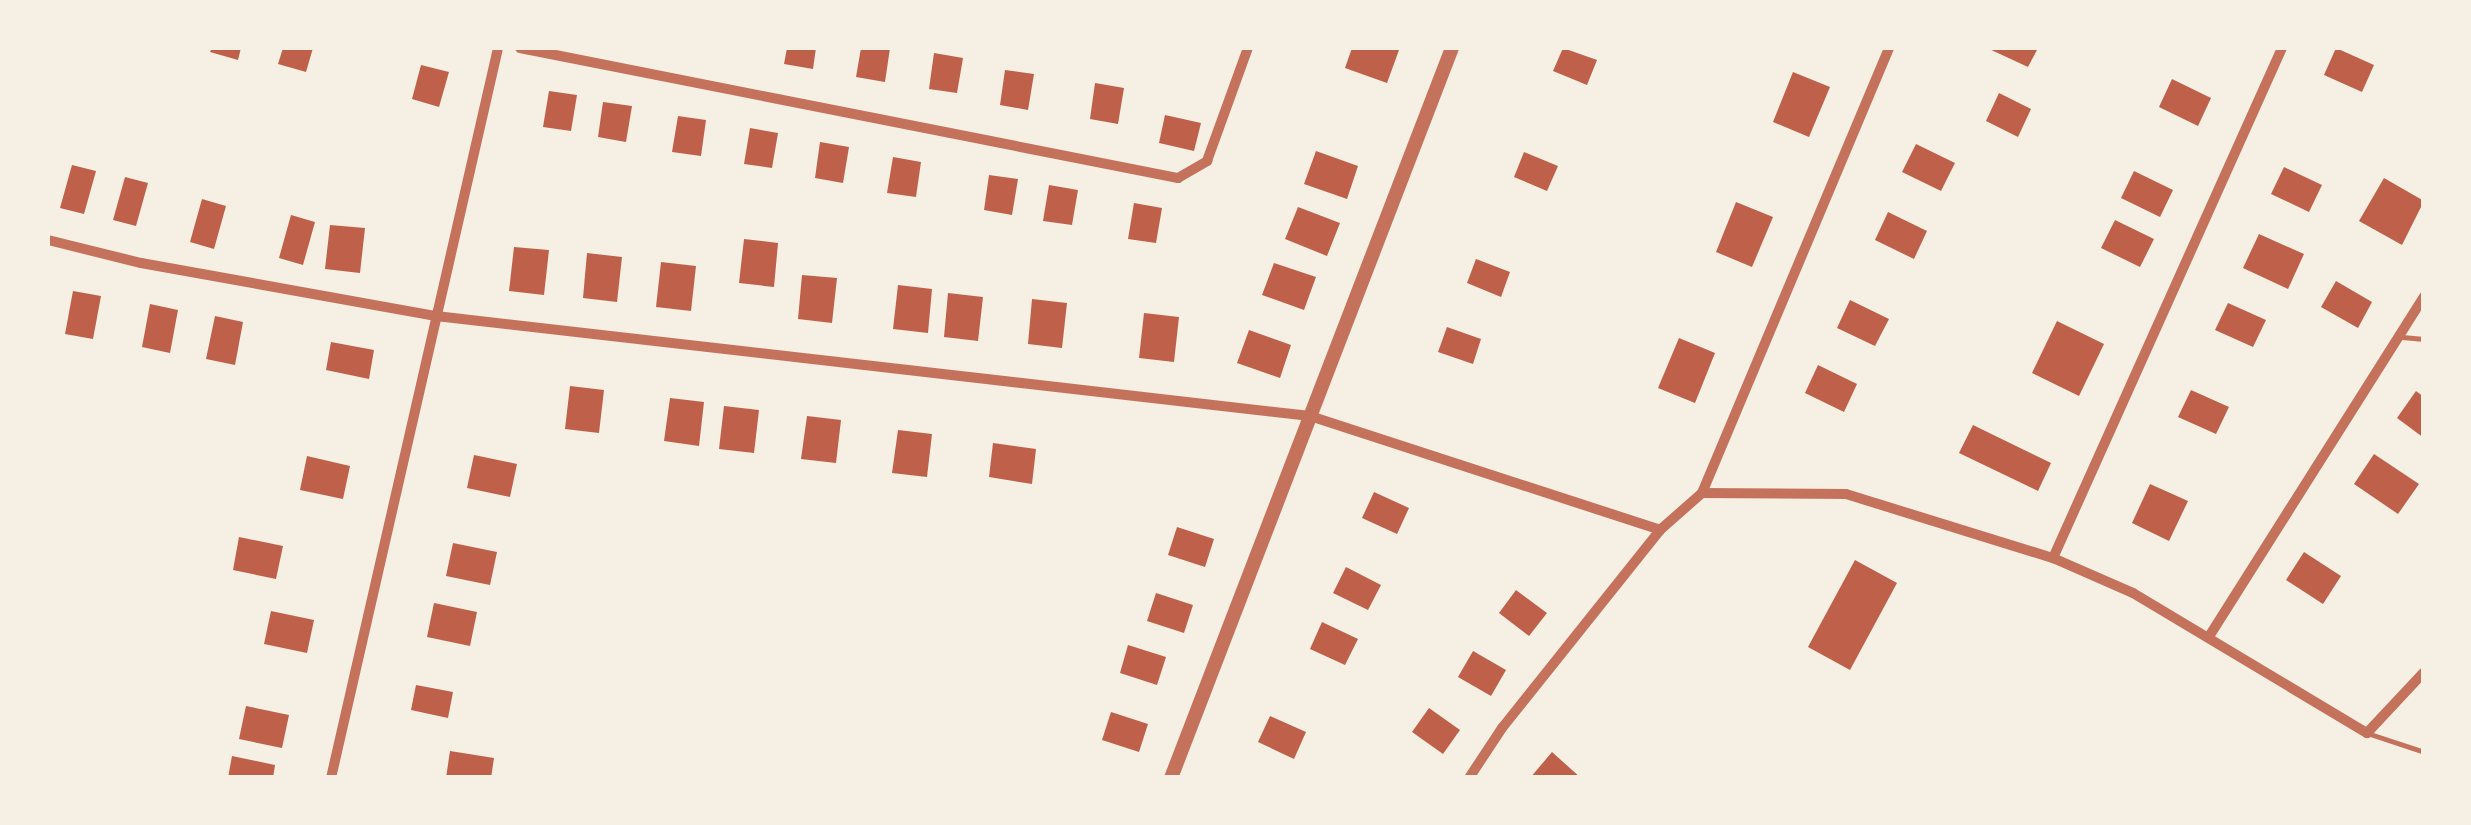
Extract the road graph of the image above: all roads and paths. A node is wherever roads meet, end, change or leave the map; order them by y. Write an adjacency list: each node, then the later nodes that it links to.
1 (498, 48): 9 (street)
2 (520, 48): 3 (street)
3 (1248, 48)
4 (1452, 48): 12 (street)
5 (1889, 48): 13 (street)
6 (2282, 48): 15 (street)
7 (48, 240): 9 (street)
8 (2424, 296): 10 (street)
9 (436, 316): 12 (street); 20 (street)
10 (2398, 336): 11 (lane); 16 (street)
11 (2424, 338)
12 (1310, 416): 14 (street); 21 (street)
13 (1702, 493): 14 (street); 15 (street)
14 (1660, 530): 22 (street)
15 (2053, 558): 16 (street)
16 (2210, 635): 18 (street)
17 (2424, 672): 18 (street)
18 (2367, 733): 19 (lane)
19 (2424, 752)
20 (331, 778)
21 (1171, 778)
22 (1469, 778)

